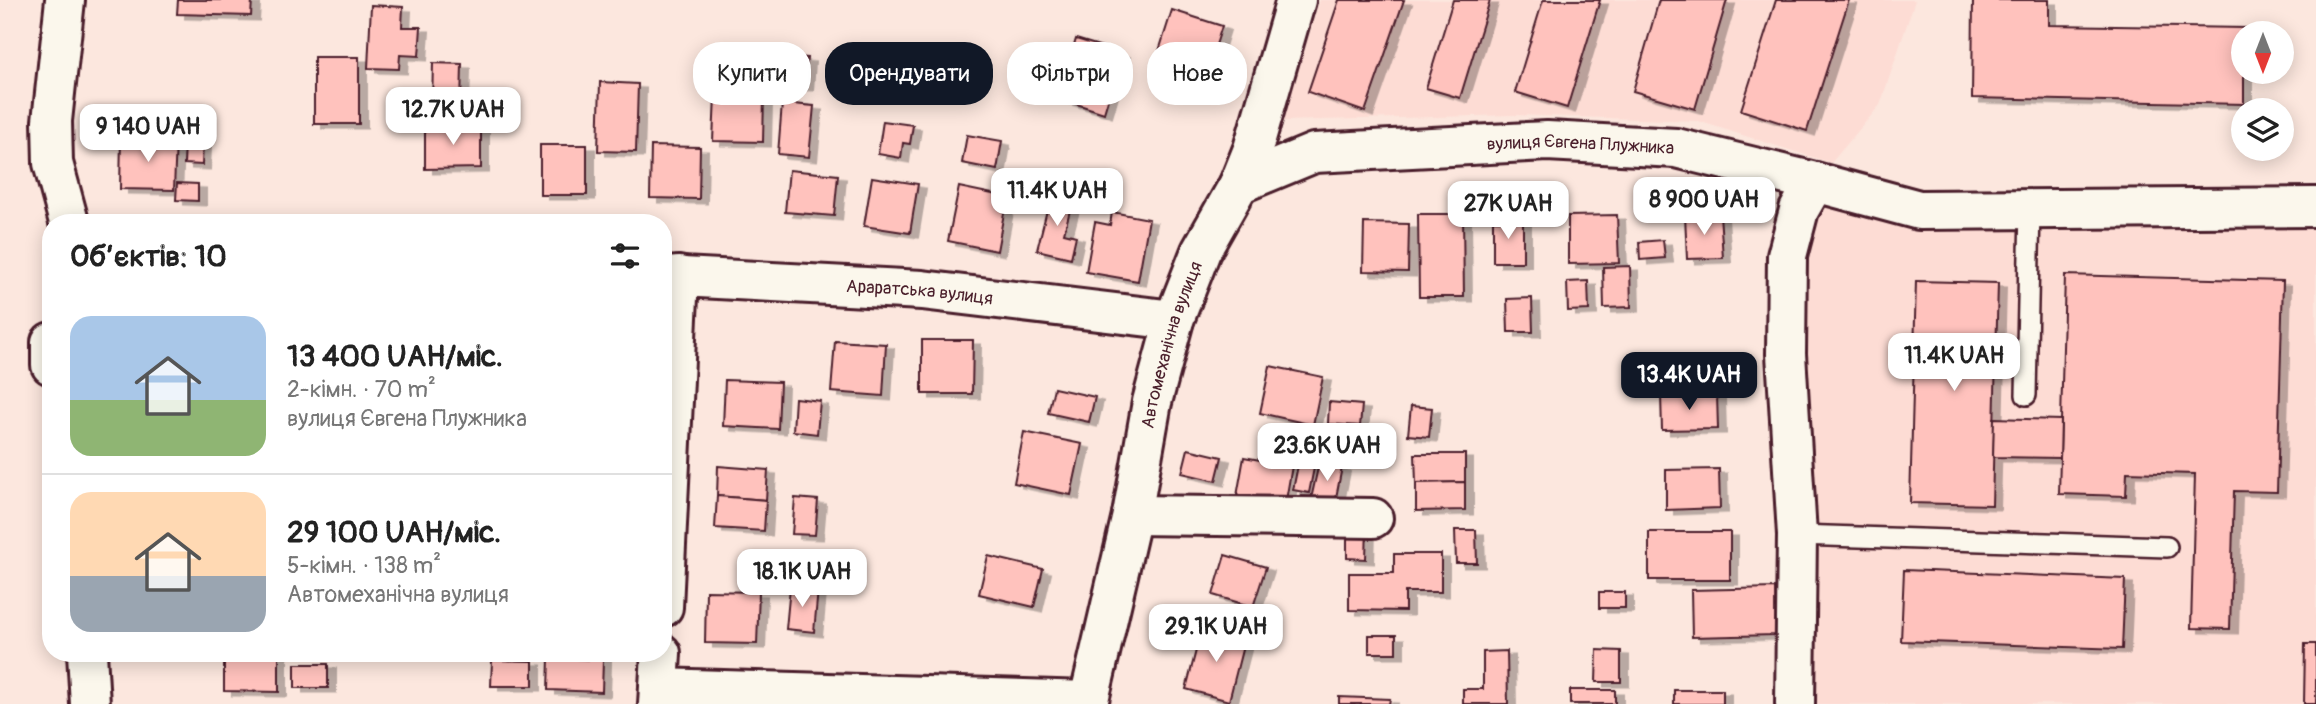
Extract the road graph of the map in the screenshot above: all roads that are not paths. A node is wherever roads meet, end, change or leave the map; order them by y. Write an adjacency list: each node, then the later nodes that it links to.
1 (60, 0): 7 (street)
2 (1296, 0): 4 (street, Автомеханічна вулиця)
3 (1815, 182): 4 (street, вулиця Євгена Плужника); 6 (street, вулиця Євгена Плужника); 13 (street)
4 (1239, 184): 9 (street, Автомеханічна вулиця)
5 (2316, 207): 6 (street, вулиця Євгена Плужника)
6 (2030, 208): 10 (lane)
7 (67, 214)
8 (672, 276): 9 (street, Араратська вулиця)
9 (1174, 320): 11 (street, Автомеханічна вулиця)
10 (2025, 395)
11 (1132, 515): 12 (street); 17 (street, Автомеханічна вулиця)
12 (1373, 518)
13 (1797, 535): 14 (lane); 19 (street)
14 (2167, 547)
15 (88, 662): 18 (street)
16 (660, 682): 17 (street)
17 (1089, 703)
18 (90, 704)
19 (1795, 704)

